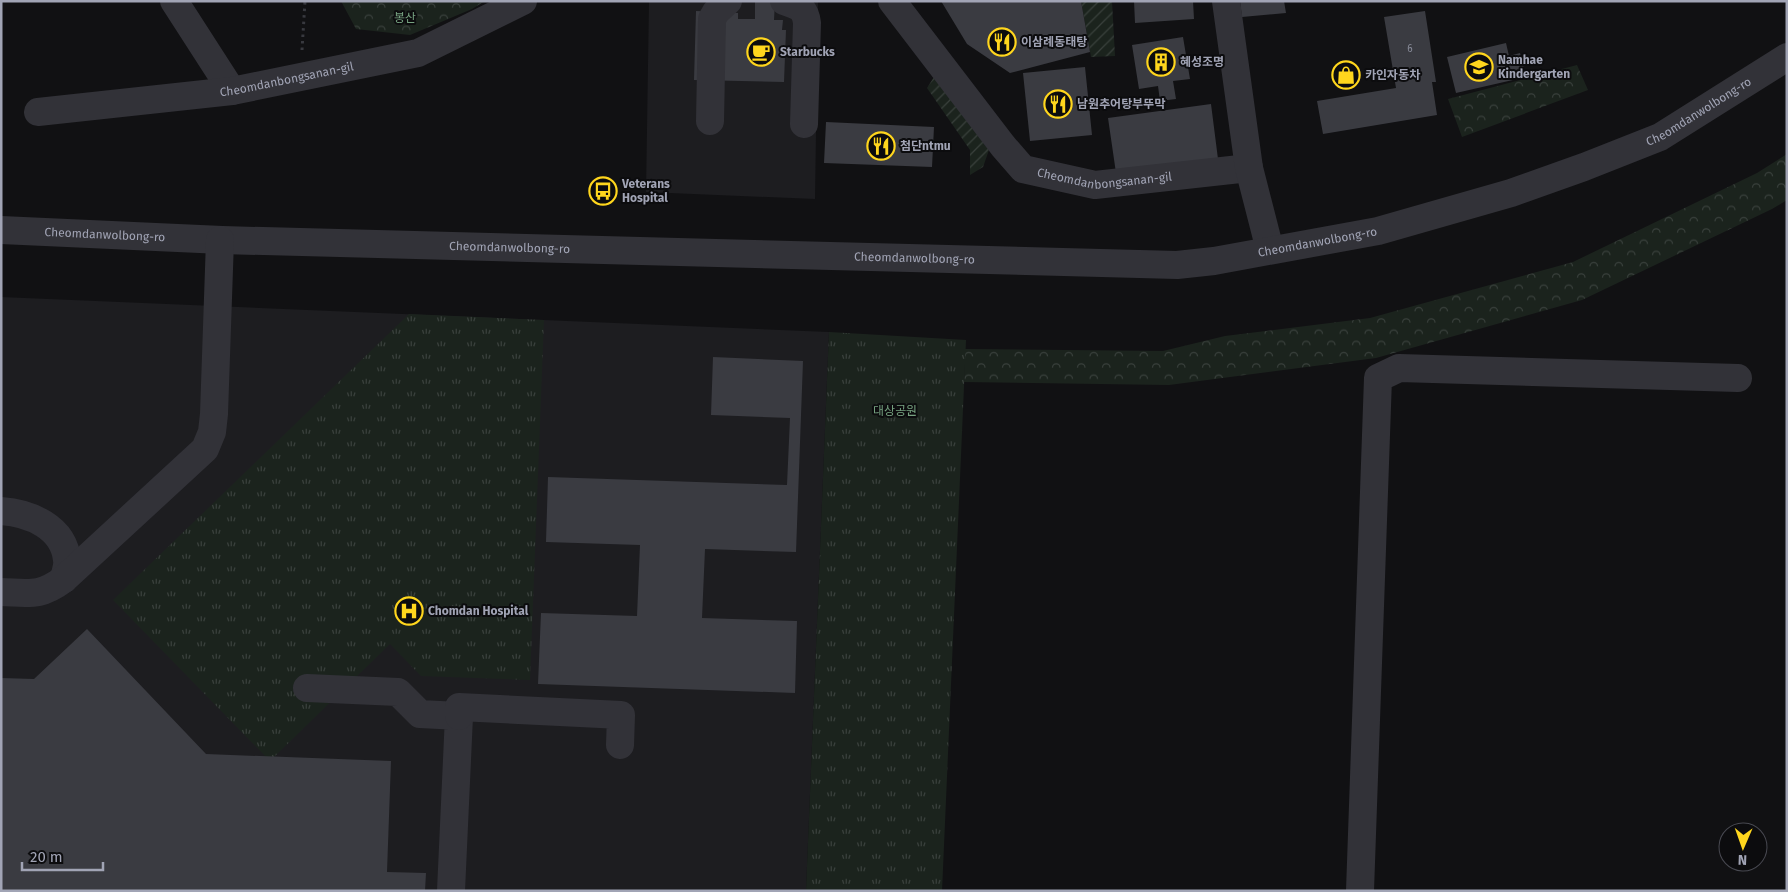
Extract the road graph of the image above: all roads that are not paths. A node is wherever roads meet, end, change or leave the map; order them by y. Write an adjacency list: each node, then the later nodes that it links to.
1 (174, 1): 8 (street)
2 (524, 1): 8 (street, Cheomdanbongsanan-gil)
3 (728, 1): 10 (street)
4 (784, 1): 11 (street)
5 (892, 1): 12 (street, Cheomdanbongsanan-gil)
6 (1226, 1): 12 (street)
7 (1787, 57): 15 (street, Cheomdanwolbong-ro)
8 (232, 91): 9 (street, Cheomdanbongsanan-gil)
9 (38, 112)
10 (710, 122)
11 (804, 124)
12 (1249, 168): 15 (street)
13 (1, 230): 14 (street, Cheomdanwolbong-ro)
14 (220, 240): 15 (street, Cheomdanwolbong-ro); 18 (street)
15 (1270, 250)
16 (1738, 378): 24 (street)
17 (1, 511): 18 (street)
18 (64, 579): 19 (street)
19 (1, 592)
20 (307, 688): 21 (street)
21 (459, 716): 22 (street); 23 (street)
22 (620, 745)
23 (451, 891)
24 (1360, 891)

